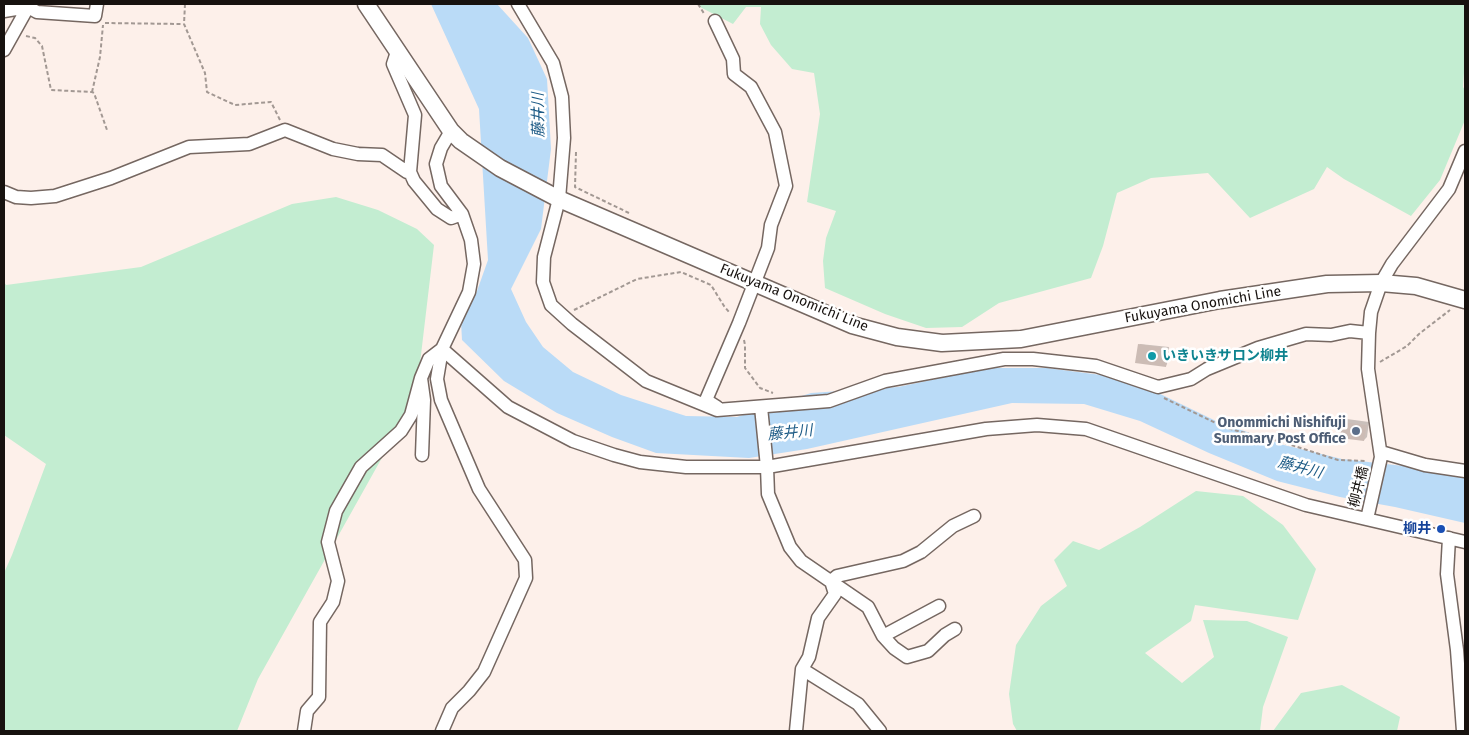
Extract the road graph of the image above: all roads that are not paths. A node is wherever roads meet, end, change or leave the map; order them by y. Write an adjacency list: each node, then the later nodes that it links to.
1 (96, 4): 4 (street)
2 (366, 4): 8 (main road, Fukuyama Onomichi Line)
3 (518, 4): 13 (street)
4 (29, 5): 5 (street); 7 (street)
5 (4, 11)
6 (714, 21): 15 (street)
7 (4, 50)
8 (398, 52): 9 (main road, Fukuyama Onomichi Line); 11 (street)
9 (456, 136): 13 (main road, Fukuyama Onomichi Line); 14 (street)
10 (1465, 151): 16 (street)
11 (410, 172): 12 (street); 14 (street)
12 (4, 192)
13 (555, 197): 15 (main road, Fukuyama Onomichi Line); 24 (street)
14 (462, 214): 20 (street)
15 (754, 283): 19 (main road, Fukuyama Onomichi Line); 24 (street)
16 (1382, 283): 17 (main road, Fukuyama Onomichi Line); 18 (street); 19 (main road, Fukuyama Onomichi Line)
17 (1464, 300)
18 (1369, 333): 21 (street); 26 (street)
19 (1021, 339): 21 (street)
20 (442, 349): 22 (street); 27 (street); 39 (street)
21 (1004, 359): 23 (street)
22 (422, 378): 25 (street); 38 (street)
23 (761, 407): 24 (street); 27 (street)
24 (717, 410)
25 (422, 455)
26 (1381, 457): 28 (street); 30 (street, 柳井橋)
27 (766, 467): 30 (street); 33 (street)
28 (1465, 471)
29 (974, 516): 33 (street)
30 (1367, 519): 31 (street)
31 (1449, 538): 32 (street); 42 (street)
32 (1465, 542)
33 (831, 581): 36 (street); 37 (street)
34 (940, 606): 36 (street)
35 (955, 629): 36 (street)
36 (883, 636)
37 (802, 669): 40 (street); 41 (street)
38 (304, 731)
39 (442, 731)
40 (796, 731)
41 (880, 731)
42 (1463, 731)

